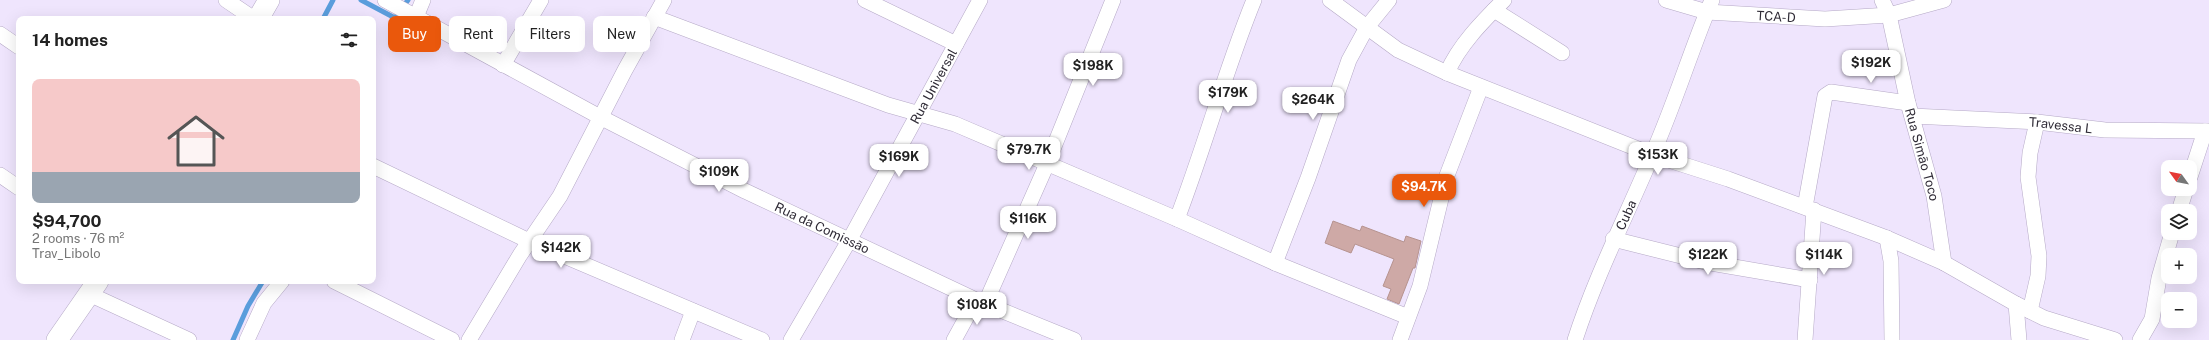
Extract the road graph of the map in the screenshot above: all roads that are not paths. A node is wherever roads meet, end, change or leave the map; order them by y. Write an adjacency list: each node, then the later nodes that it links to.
1 (226, 0): 19 (street)
2 (269, 0): 20 (street)
3 (385, 0): 21 (street, Rua da Comissão)
4 (423, 0): 22 (street)
5 (541, 0): 30 (street)
6 (664, 0): 23 (street)
7 (865, 0): 27 (street)
8 (980, 0): 27 (street, Rua Universal)
9 (1113, 0): 40 (street)
10 (1254, 0): 45 (street)
11 (1330, 0): 24 (street)
12 (1389, 0): 24 (street)
13 (1666, 0): 17 (street, TCA-D)
14 (1882, 0): 18 (street, Rua Simão Toco)
15 (1944, 0): 18 (street, TCA-D)
16 (1499, 5): 29 (street); 31 (street)
17 (1710, 6): 18 (street, TCA-D); 38 (street, Cuba)
18 (1889, 15): 33 (street, Rua Simão Toco)
19 (250, 16)
20 (260, 16)
21 (414, 16)
22 (416, 16)
23 (654, 17): 34 (street); 35 (street)
24 (1367, 27): 31 (street); 51 (street)
25 (441, 31): 30 (street, Rua da Comissão)
26 (0, 34): 28 (street)
27 (956, 44): 34 (street, Rua Universal)
28 (16, 45)
29 (1562, 53)
30 (503, 65): 35 (street, Rua da Comissão)
31 (1447, 73): 32 (street)
32 (1481, 87): 38 (street); 60 (street)
33 (1910, 110): 36 (street, Travessa L); 44 (street, Travessa L); 52 (street, Rua Simão Toco)
34 (919, 113): 40 (street); 47 (street, Rua Universal)
35 (600, 117): 47 (street, Rua da Comissão); 50 (street)
36 (2036, 122): 37 (street, Travessa L); 58 (street)
37 (2207, 131): 39 (street)
38 (1653, 155): 44 (street); 48 (street, Cuba)
39 (2196, 160)
40 (1047, 164): 45 (street); 57 (street)
41 (376, 167): 50 (street)
42 (2, 180): 43 (street)
43 (16, 187)
44 (1809, 209): 46 (street); 53 (street, Travessa L)
45 (1177, 218): 51 (street)
46 (1887, 238): 52 (street); 74 (street)
47 (850, 239): 57 (street, Rua da Comissão); 68 (street, Rua Universal)
48 (1613, 239): 53 (street); 72 (street, Cuba)
49 (2170, 240): 77 (street)
50 (529, 241): 59 (street); 65 (street)
51 (1275, 263): 60 (street)
52 (1944, 263): 58 (street)
53 (1810, 280): 73 (street, Travessa L)
54 (280, 284): 63 (street)
55 (340, 284): 64 (street)
56 (93, 287): 61 (street); 62 (street)
57 (980, 302): 69 (street); 70 (street, Rua da Comissão)
58 (2023, 308): 75 (street); 76 (street)
59 (693, 311): 66 (street); 67 (street)
60 (1408, 317): 71 (street)
61 (58, 340)
62 (189, 340)
63 (247, 340)
64 (452, 340)
65 (469, 340)
66 (682, 340)
67 (762, 340)
68 (791, 340)
69 (954, 340)
70 (1074, 340)
71 (1400, 340)
72 (1575, 340)
73 (1805, 340)
74 (1892, 340)
75 (2019, 340)
76 (2115, 340)
77 (2140, 340)

